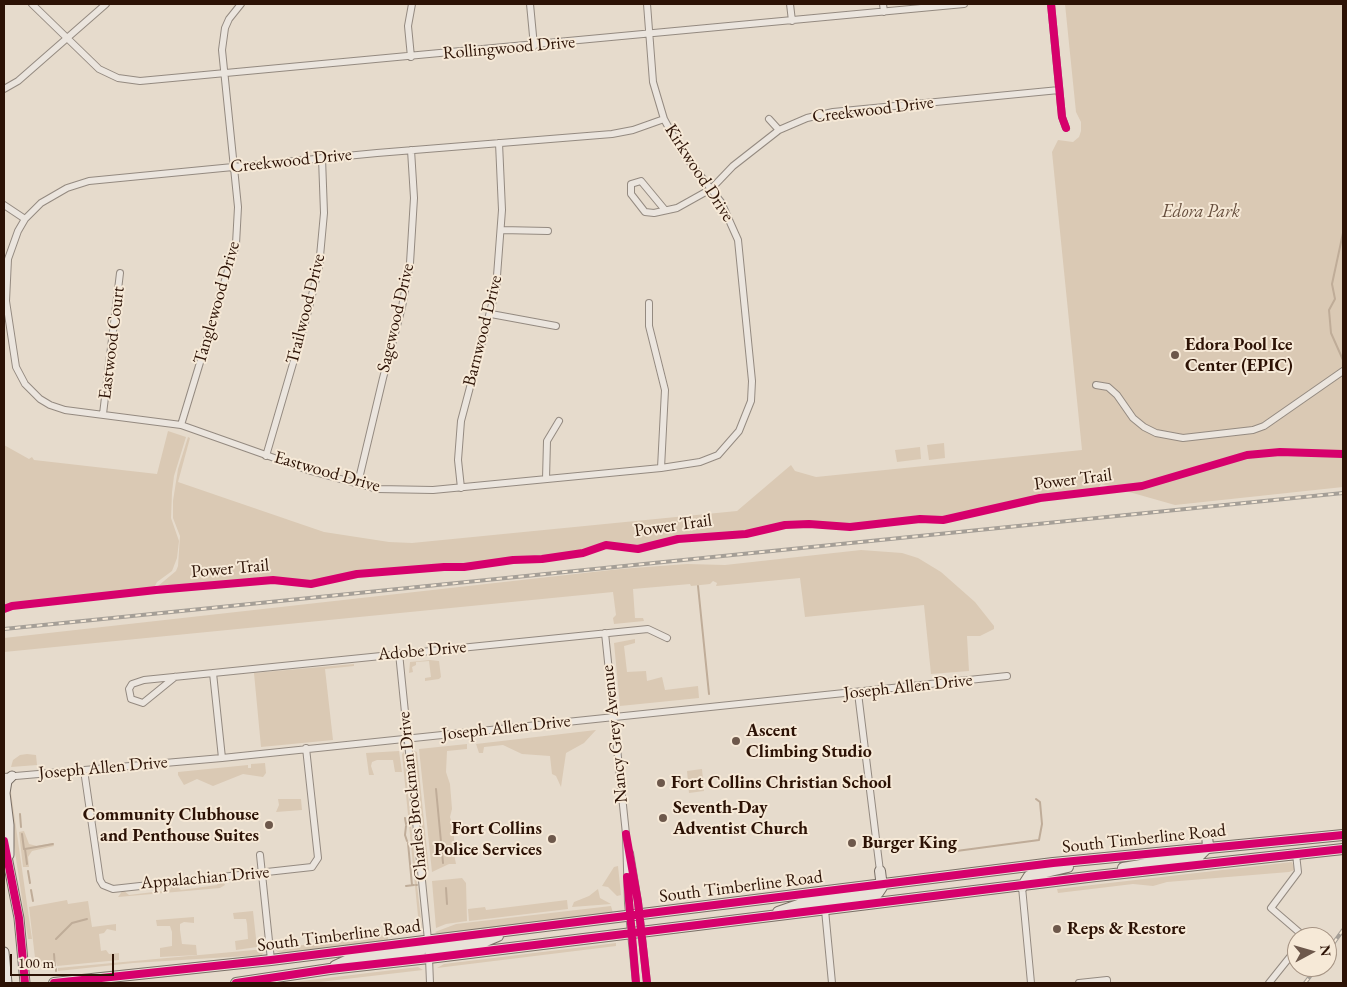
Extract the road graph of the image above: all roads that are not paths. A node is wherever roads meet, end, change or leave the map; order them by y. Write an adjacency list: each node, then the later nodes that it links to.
1 (32, 4): 14 (street, Rollingwood Drive)
2 (106, 4): 14 (street)
3 (241, 4): 17 (street, Tanglewood Drive)
4 (412, 4): 16 (street)
5 (530, 4): 15 (street)
6 (647, 4): 13 (street, Kirkwood Drive)
7 (790, 4): 12 (street)
8 (883, 4): 11 (street)
9 (964, 4): 11 (street, Rollingwood Drive)
10 (1051, 4): 19 (street)
11 (884, 12): 12 (street, Rollingwood Drive)
12 (792, 21): 13 (street, Rollingwood Drive)
13 (648, 35): 15 (street, Rollingwood Drive); 20 (street, Kirkwood Drive)
14 (68, 38): 17 (street, Rollingwood Drive); 18 (street)
15 (534, 46): 16 (street, Rollingwood Drive)
16 (410, 57): 17 (street, Rollingwood Drive)
17 (224, 74): 27 (street, Tanglewood Drive)
18 (4, 89)
19 (1059, 90): 22 (street); 23 (street, Creekwood Drive)
20 (664, 119): 24 (street, Creekwood Drive); 28 (street, Kirkwood Drive)
21 (769, 119): 23 (street)
22 (1066, 128)
23 (778, 130): 28 (street, Creekwood Drive)
24 (499, 143): 25 (street, Creekwood Drive); 32 (street, Barnwood Drive)
25 (411, 150): 26 (street, Creekwood Drive); 49 (street, Sagewood Drive)
26 (322, 158): 27 (street, Creekwood Drive); 46 (street, Trailwood Drive)
27 (234, 167): 31 (street, Creekwood Drive); 44 (street, Tanglewood Drive)
28 (711, 189): 30 (street, Creekwood Drive); 45 (street, Kirkwood Drive)
29 (4, 205): 31 (street)
30 (665, 210): 30 (street)
31 (25, 219): 35 (street, Creekwood Drive)
32 (501, 230): 33 (street); 38 (street, Barnwood Drive)
33 (548, 232)
34 (120, 272): 42 (street, Eastwood Court)
35 (5, 301): 37 (street, Creekwood Drive)
36 (649, 303): 47 (street)
37 (6, 312): 42 (street, Eastwood Drive)
38 (491, 314): 39 (street); 50 (street, Barnwood Drive)
39 (556, 326)
40 (1343, 371): 41 (street)
41 (1096, 385)
42 (103, 414): 44 (street, Eastwood Drive)
43 (559, 421): 48 (street)
44 (181, 425): 46 (street, Eastwood Drive)
45 (739, 431): 47 (street, Eastwood Drive)
46 (266, 456): 49 (street, Eastwood Drive)
47 (662, 468): 48 (street, Eastwood Drive)
48 (546, 479): 50 (street, Eastwood Drive)
49 (358, 483): 50 (street, Eastwood Drive)
50 (460, 488)
51 (605, 633): 52 (street, Adobe Drive); 53 (street, Adobe Drive); 58 (street, Nancy Grey Avenue)
52 (667, 638)
53 (399, 653): 54 (street, Adobe Drive); 59 (street, Charles Brockman Drive)
54 (213, 673): 56 (street, Adobe Drive); 61 (street)
55 (1007, 676): 57 (street, Joseph Allen Drive)
56 (175, 677): 56 (street, Adobe Drive)
57 (858, 693): 58 (street, Joseph Allen Drive); 75 (street)
58 (614, 718): 59 (street, Joseph Allen Drive); 64 (street, Nancy Grey Avenue)
59 (408, 738): 60 (street, Joseph Allen Drive); 86 (street, Charles Brockman Drive)
60 (306, 748): 61 (street, Joseph Allen Drive); 76 (street, Appalachian Drive)
61 (222, 758): 62 (street, Joseph Allen Drive)
62 (84, 770): 63 (street, Joseph Allen Drive); 76 (street, Appalachian Drive)
63 (8, 777): 74 (main road)
64 (626, 834): 81 (street, Nancy Grey Avenue); 81 (street, Nancy Grey Avenue)
65 (1207, 835): 68 (main road)
66 (1343, 835): 68 (main road, South Timberline Road)
67 (4, 841): 74 (main road)
68 (1208, 847): 73 (main road, South Timberline Road); 77 (main road)
69 (1343, 849): 71 (main road, South Timberline Road)
70 (4, 850): 74 (main road)
71 (1296, 854): 77 (main road, South Timberline Road); 83 (street)
72 (260, 855): 76 (street)
73 (1113, 857): 78 (main road, South Timberline Road); 79 (main road)
74 (7, 859): 93 (main road)
75 (880, 871): 78 (main road)
76 (262, 873): 89 (street)
77 (1096, 876): 79 (main road, South Timberline Road)
78 (882, 884): 81 (main road, South Timberline Road); 82 (main road)
79 (1022, 887): 80 (main road, South Timberline Road); 100 (street)
80 (825, 910): 82 (main road, South Timberline Road); 99 (street)
81 (634, 916): 84 (main road, South Timberline Road); 85 (street, Nancy Grey Avenue); 85 (street, Nancy Grey Avenue)
82 (773, 916): 85 (main road, South Timberline Road)
83 (1293, 927)
84 (515, 930): 86 (main road, South Timberline Road); 88 (main road)
85 (636, 933): 88 (main road, South Timberline Road); 97 (street, Nancy Grey Avenue); 98 (street, Nancy Grey Avenue)
86 (428, 940): 89 (main road, South Timberline Road); 91 (main road)
87 (4, 952): 92 (main road)
88 (429, 958): 91 (main road, South Timberline Road); 96 (street)
89 (271, 960): 94 (main road, South Timberline Road)
90 (1287, 960): 103 (street)
91 (330, 969): 95 (main road, South Timberline Road)
92 (7, 983)
93 (24, 983)
94 (54, 983)
95 (236, 983)
96 (430, 983)
97 (636, 983)
98 (646, 983)
99 (832, 983)
100 (1031, 983)
101 (1079, 983): 102 (street)
102 (1107, 983)
103 (1269, 983)

